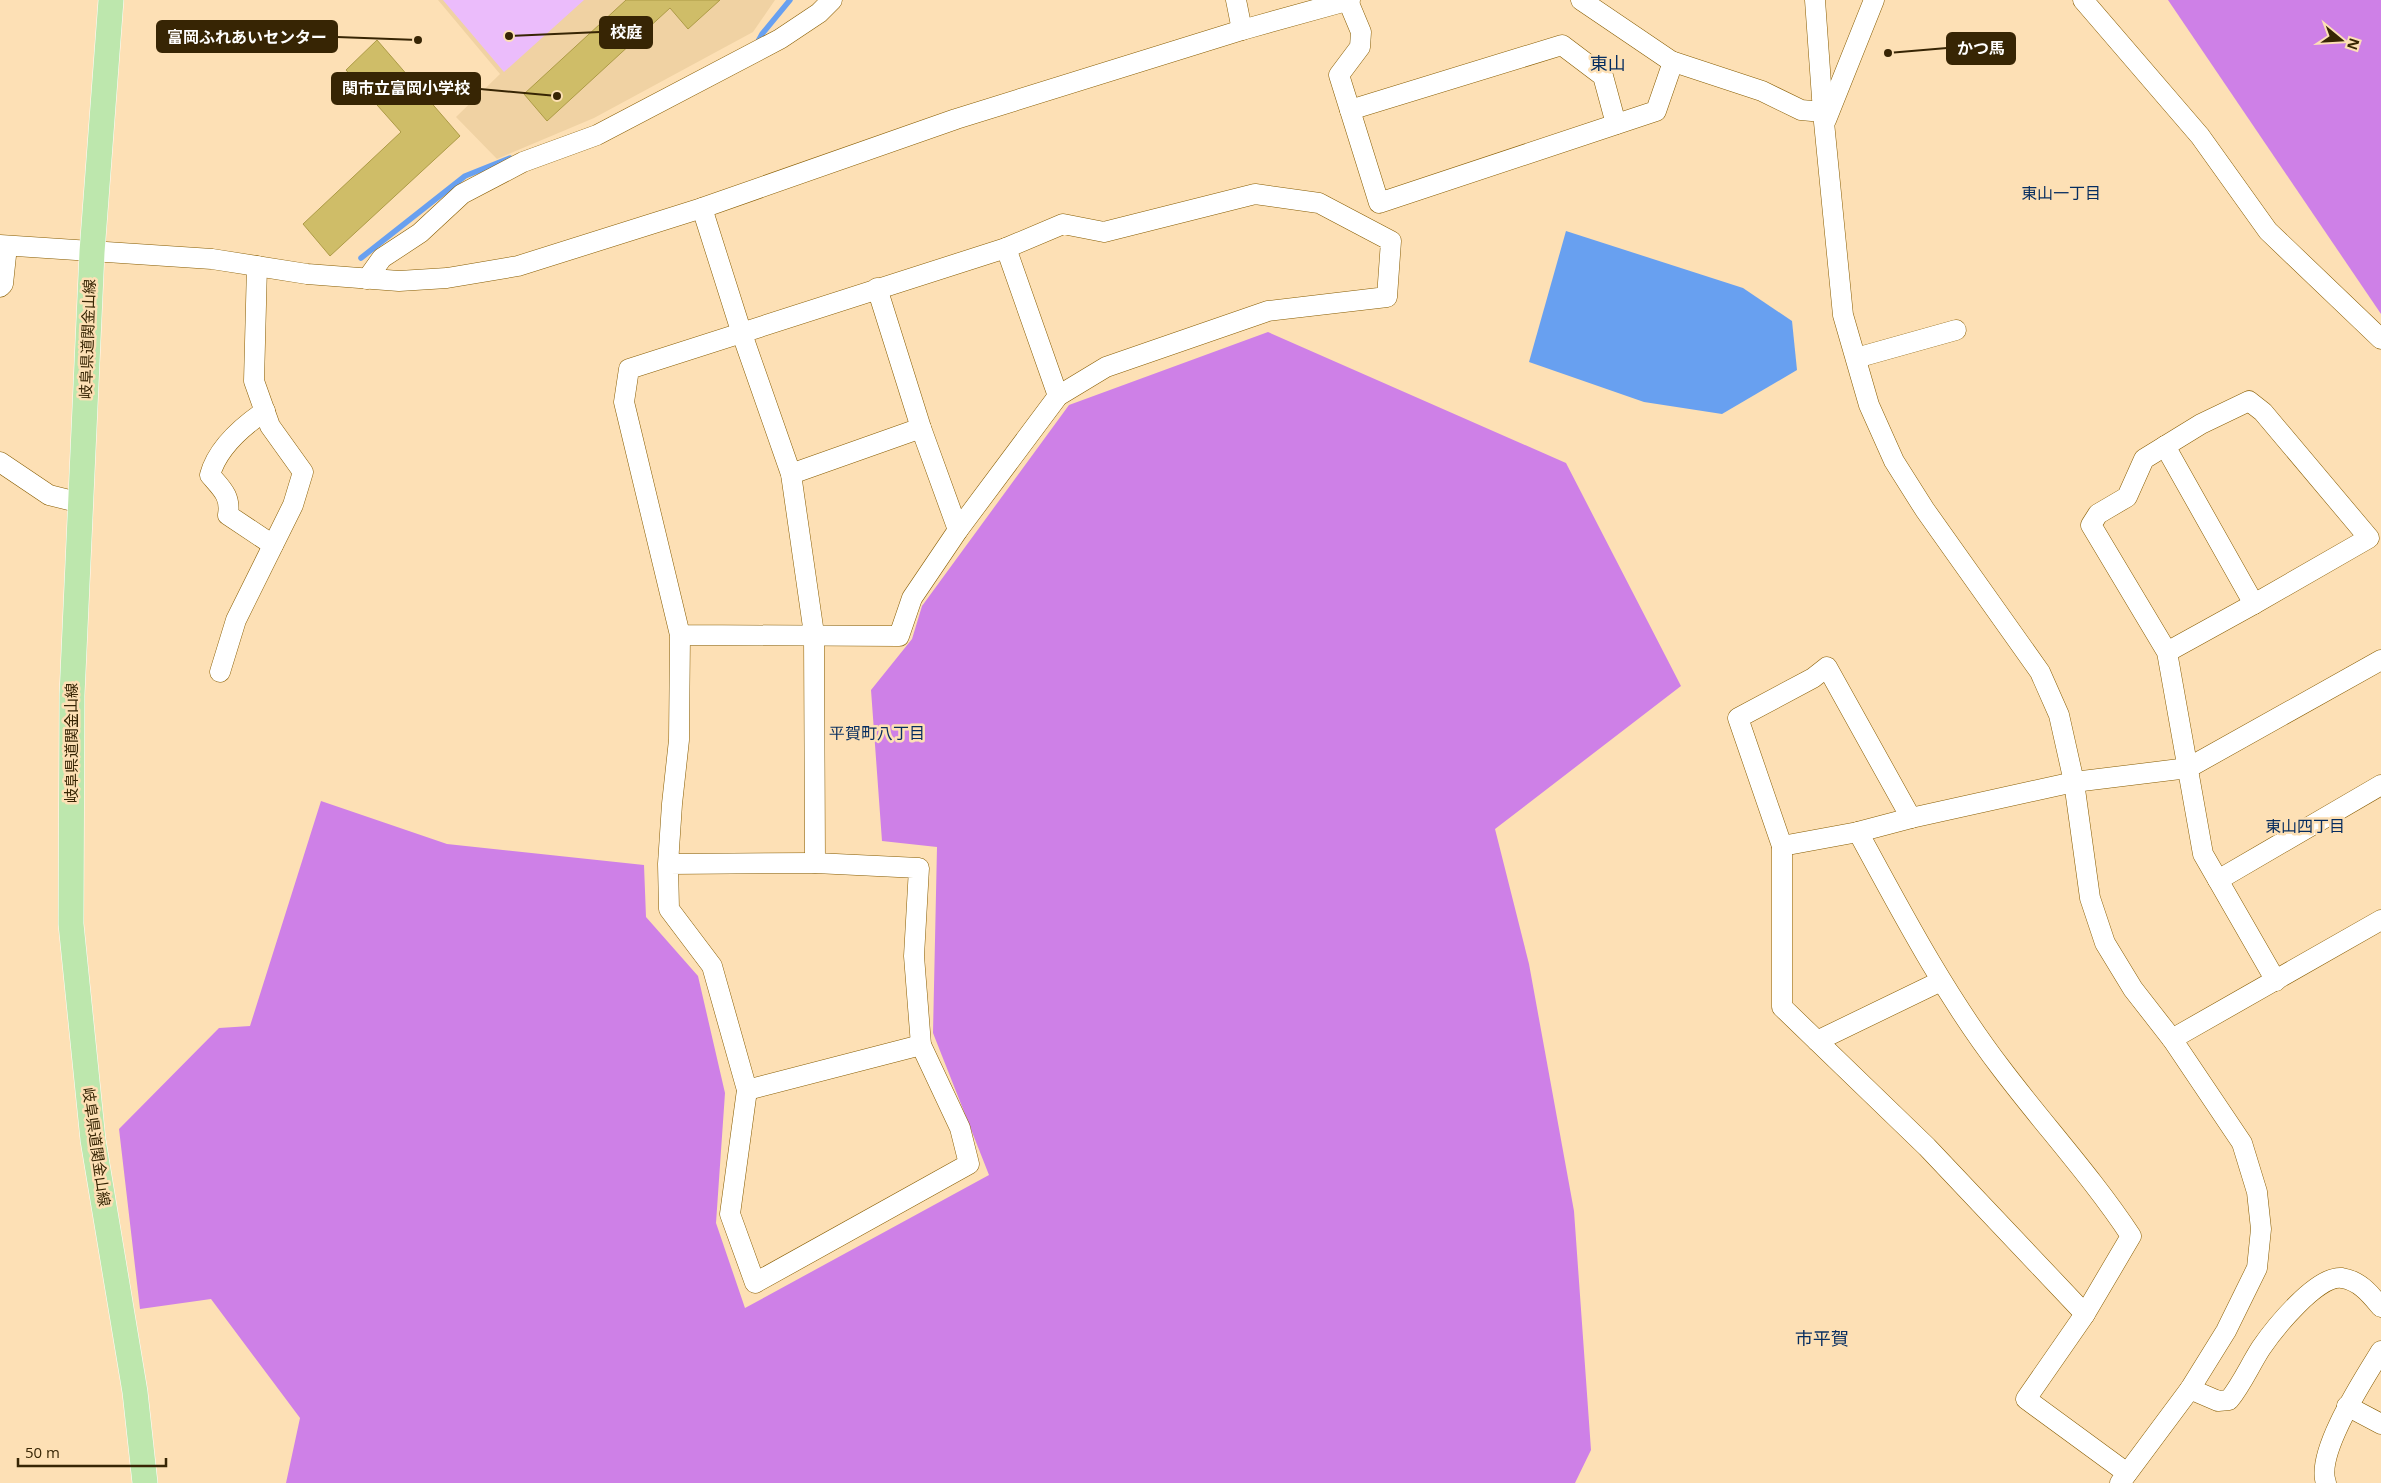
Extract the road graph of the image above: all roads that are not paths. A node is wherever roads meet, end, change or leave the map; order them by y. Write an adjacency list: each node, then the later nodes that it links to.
1 (111, 0): 17 (main road, 岐阜県道関金山線)
2 (832, 0): 19 (street)
3 (1236, 0): 9 (street)
4 (1349, 0): 9 (street); 11 (street)
5 (1580, 0): 10 (street)
6 (1815, 0): 12 (street)
7 (1874, 0): 12 (street)
8 (2083, 0): 24 (street)
9 (1242, 30): 14 (street)
10 (1673, 62): 12 (street); 13 (street)
11 (1350, 110): 13 (street); 13 (street)
12 (1824, 117): 25 (street)
13 (1616, 124)
14 (702, 208): 19 (street); 23 (street)
15 (4, 246): 17 (street); 20 (street)
16 (1006, 248): 21 (street); 26 (street); 26 (street)
17 (92, 252): 18 (street); 32 (main road, 岐阜県道関金山線)
18 (257, 266): 19 (street); 27 (street)
19 (367, 279)
20 (0, 287)
21 (877, 288): 23 (street); 28 (street)
22 (1956, 330): 25 (street)
23 (741, 331): 31 (street); 37 (street)
24 (2381, 339)
25 (1856, 358): 42 (street)
26 (1058, 396): 33 (street)
27 (265, 411): 34 (street); 34 (street)
28 (921, 428): 31 (street); 33 (street)
29 (2165, 446): 35 (street); 35 (street); 38 (street)
30 (0, 462): 32 (street)
31 (790, 474): 36 (street)
32 (81, 503): 64 (main road, 岐阜県道関金山線)
33 (958, 530): 36 (street)
34 (273, 545): 40 (street)
35 (2254, 604): 38 (street)
36 (814, 634): 37 (street); 47 (street)
37 (680, 635): 48 (street)
38 (2167, 652): 41 (street)
39 (2381, 660): 41 (street)
40 (220, 672)
41 (2188, 768): 42 (street); 49 (street)
42 (2074, 782): 44 (street); 53 (street)
43 (2381, 785): 49 (street)
44 (1911, 818): 45 (street); 46 (street)
45 (1858, 832): 46 (street); 51 (street)
46 (1782, 846): 54 (street)
47 (816, 863): 48 (street); 55 (street)
48 (668, 864): 56 (street)
49 (2218, 880): 52 (street)
50 (2381, 920): 52 (street)
51 (1941, 981): 54 (street); 58 (street)
52 (2276, 981): 53 (street)
53 (2172, 1039): 60 (street)
54 (1817, 1041): 58 (street)
55 (921, 1045): 56 (street); 56 (street)
56 (747, 1090)
57 (2381, 1307): 60 (street)
58 (2085, 1314): 63 (street)
59 (2381, 1351): 61 (street)
60 (2190, 1389): 63 (street)
61 (2347, 1406): 62 (street); 65 (street)
62 (2381, 1424)
63 (2123, 1478)
64 (144, 1483)
65 (2326, 1483)

